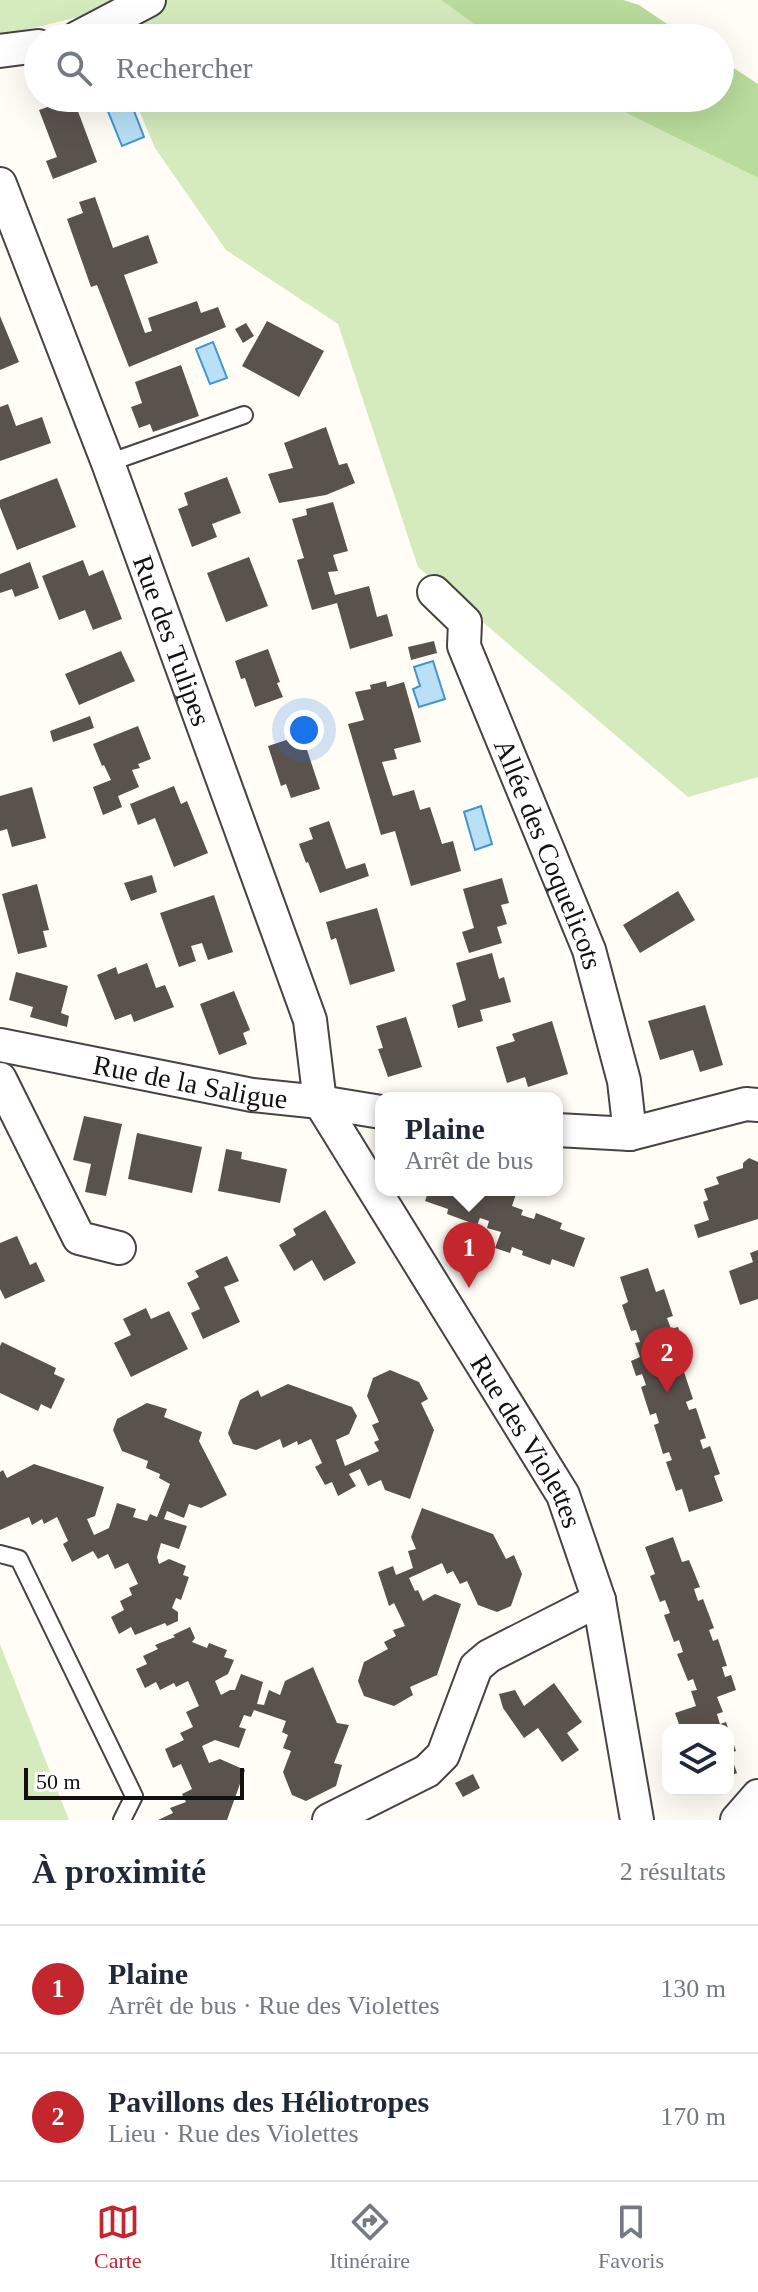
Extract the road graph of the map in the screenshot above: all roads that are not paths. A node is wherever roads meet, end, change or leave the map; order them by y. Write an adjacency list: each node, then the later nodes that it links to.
1 (149, 0): 2 (street)
2 (104, 24)
3 (24, 48): 4 (street)
4 (0, 51)
5 (0, 184): 7 (street, Rue des Tulipes)
6 (244, 415): 7 (lane)
7 (108, 463): 11 (street, Rue des Tulipes)
8 (434, 592): 15 (street, Allée des Coquelicots)
9 (0, 1045): 11 (street, Rue de la Saligue)
10 (0, 1079): 18 (street)
11 (320, 1102): 13 (street, Rue de la Saligue); 16 (street, Rue des Violettes)
12 (758, 1105): 15 (street)
13 (375, 1111)
14 (563, 1130): 15 (street)
15 (630, 1134)
16 (375, 1191)
17 (378, 1196): 20 (street, Rue des Violettes)
18 (119, 1248)
19 (0, 1554): 22 (lane)
20 (599, 1600): 23 (street); 24 (street, Rue des Violettes)
21 (758, 1796): 25 (street)
22 (122, 1820)
23 (329, 1820)
24 (637, 1820)
25 (737, 1820)

